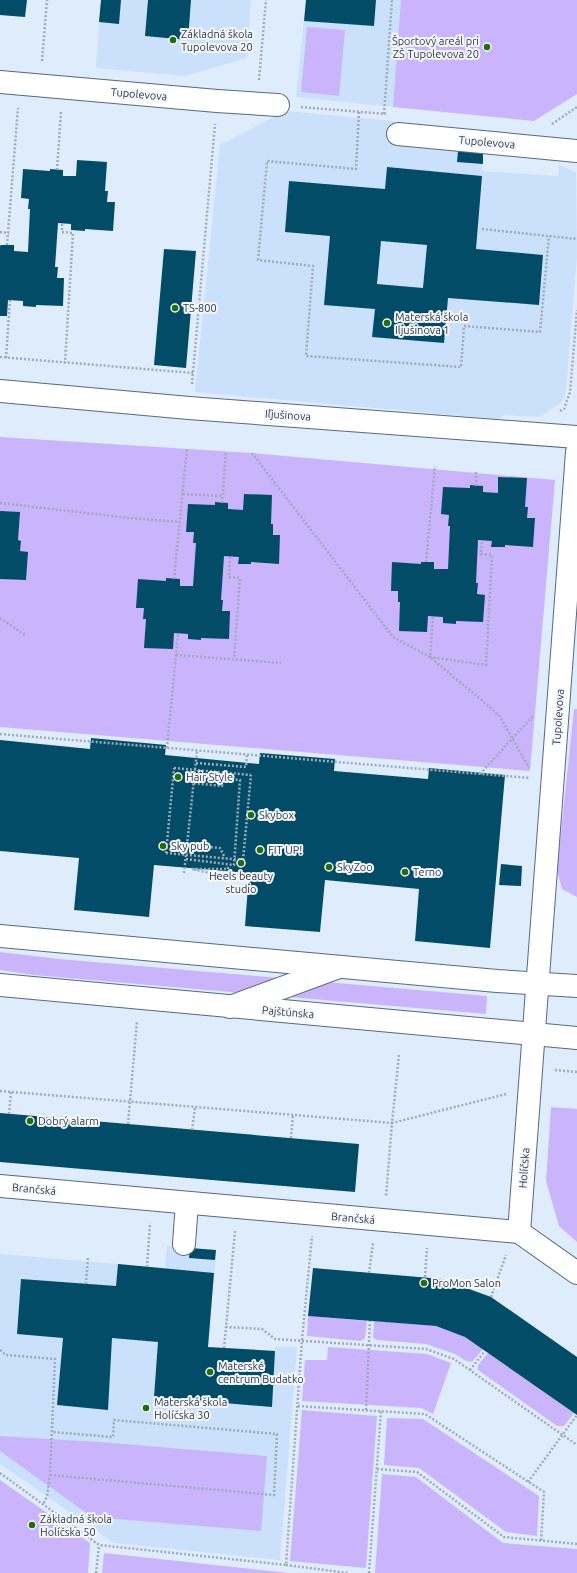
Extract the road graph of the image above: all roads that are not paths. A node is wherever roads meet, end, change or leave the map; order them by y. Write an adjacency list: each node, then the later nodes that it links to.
1 (20, 84): 2 (street, Tupolevova)
2 (278, 105)
3 (394, 124): 4 (street, Tupolevova)
4 (577, 151)
5 (0, 391): 6 (street, Iľjušinova)
6 (577, 437)
7 (577, 452): 10 (street, Tupolevova)
8 (0, 936): 9 (street)
9 (339, 966): 10 (street); 13 (street)
10 (537, 983): 12 (street); 14 (street, Tupolevova)
11 (0, 985): 13 (street, Pajštúnska)
12 (577, 986)
13 (230, 1007): 14 (street, Pajštúnska)
14 (533, 1034): 15 (street, Pajštúnska); 18 (street, Holíčska)
15 (577, 1038)
16 (0, 1186): 17 (street, Brančská)
17 (187, 1203): 18 (street, Brančská); 19 (street)
18 (519, 1232): 20 (street)
19 (184, 1244)
20 (577, 1273)

